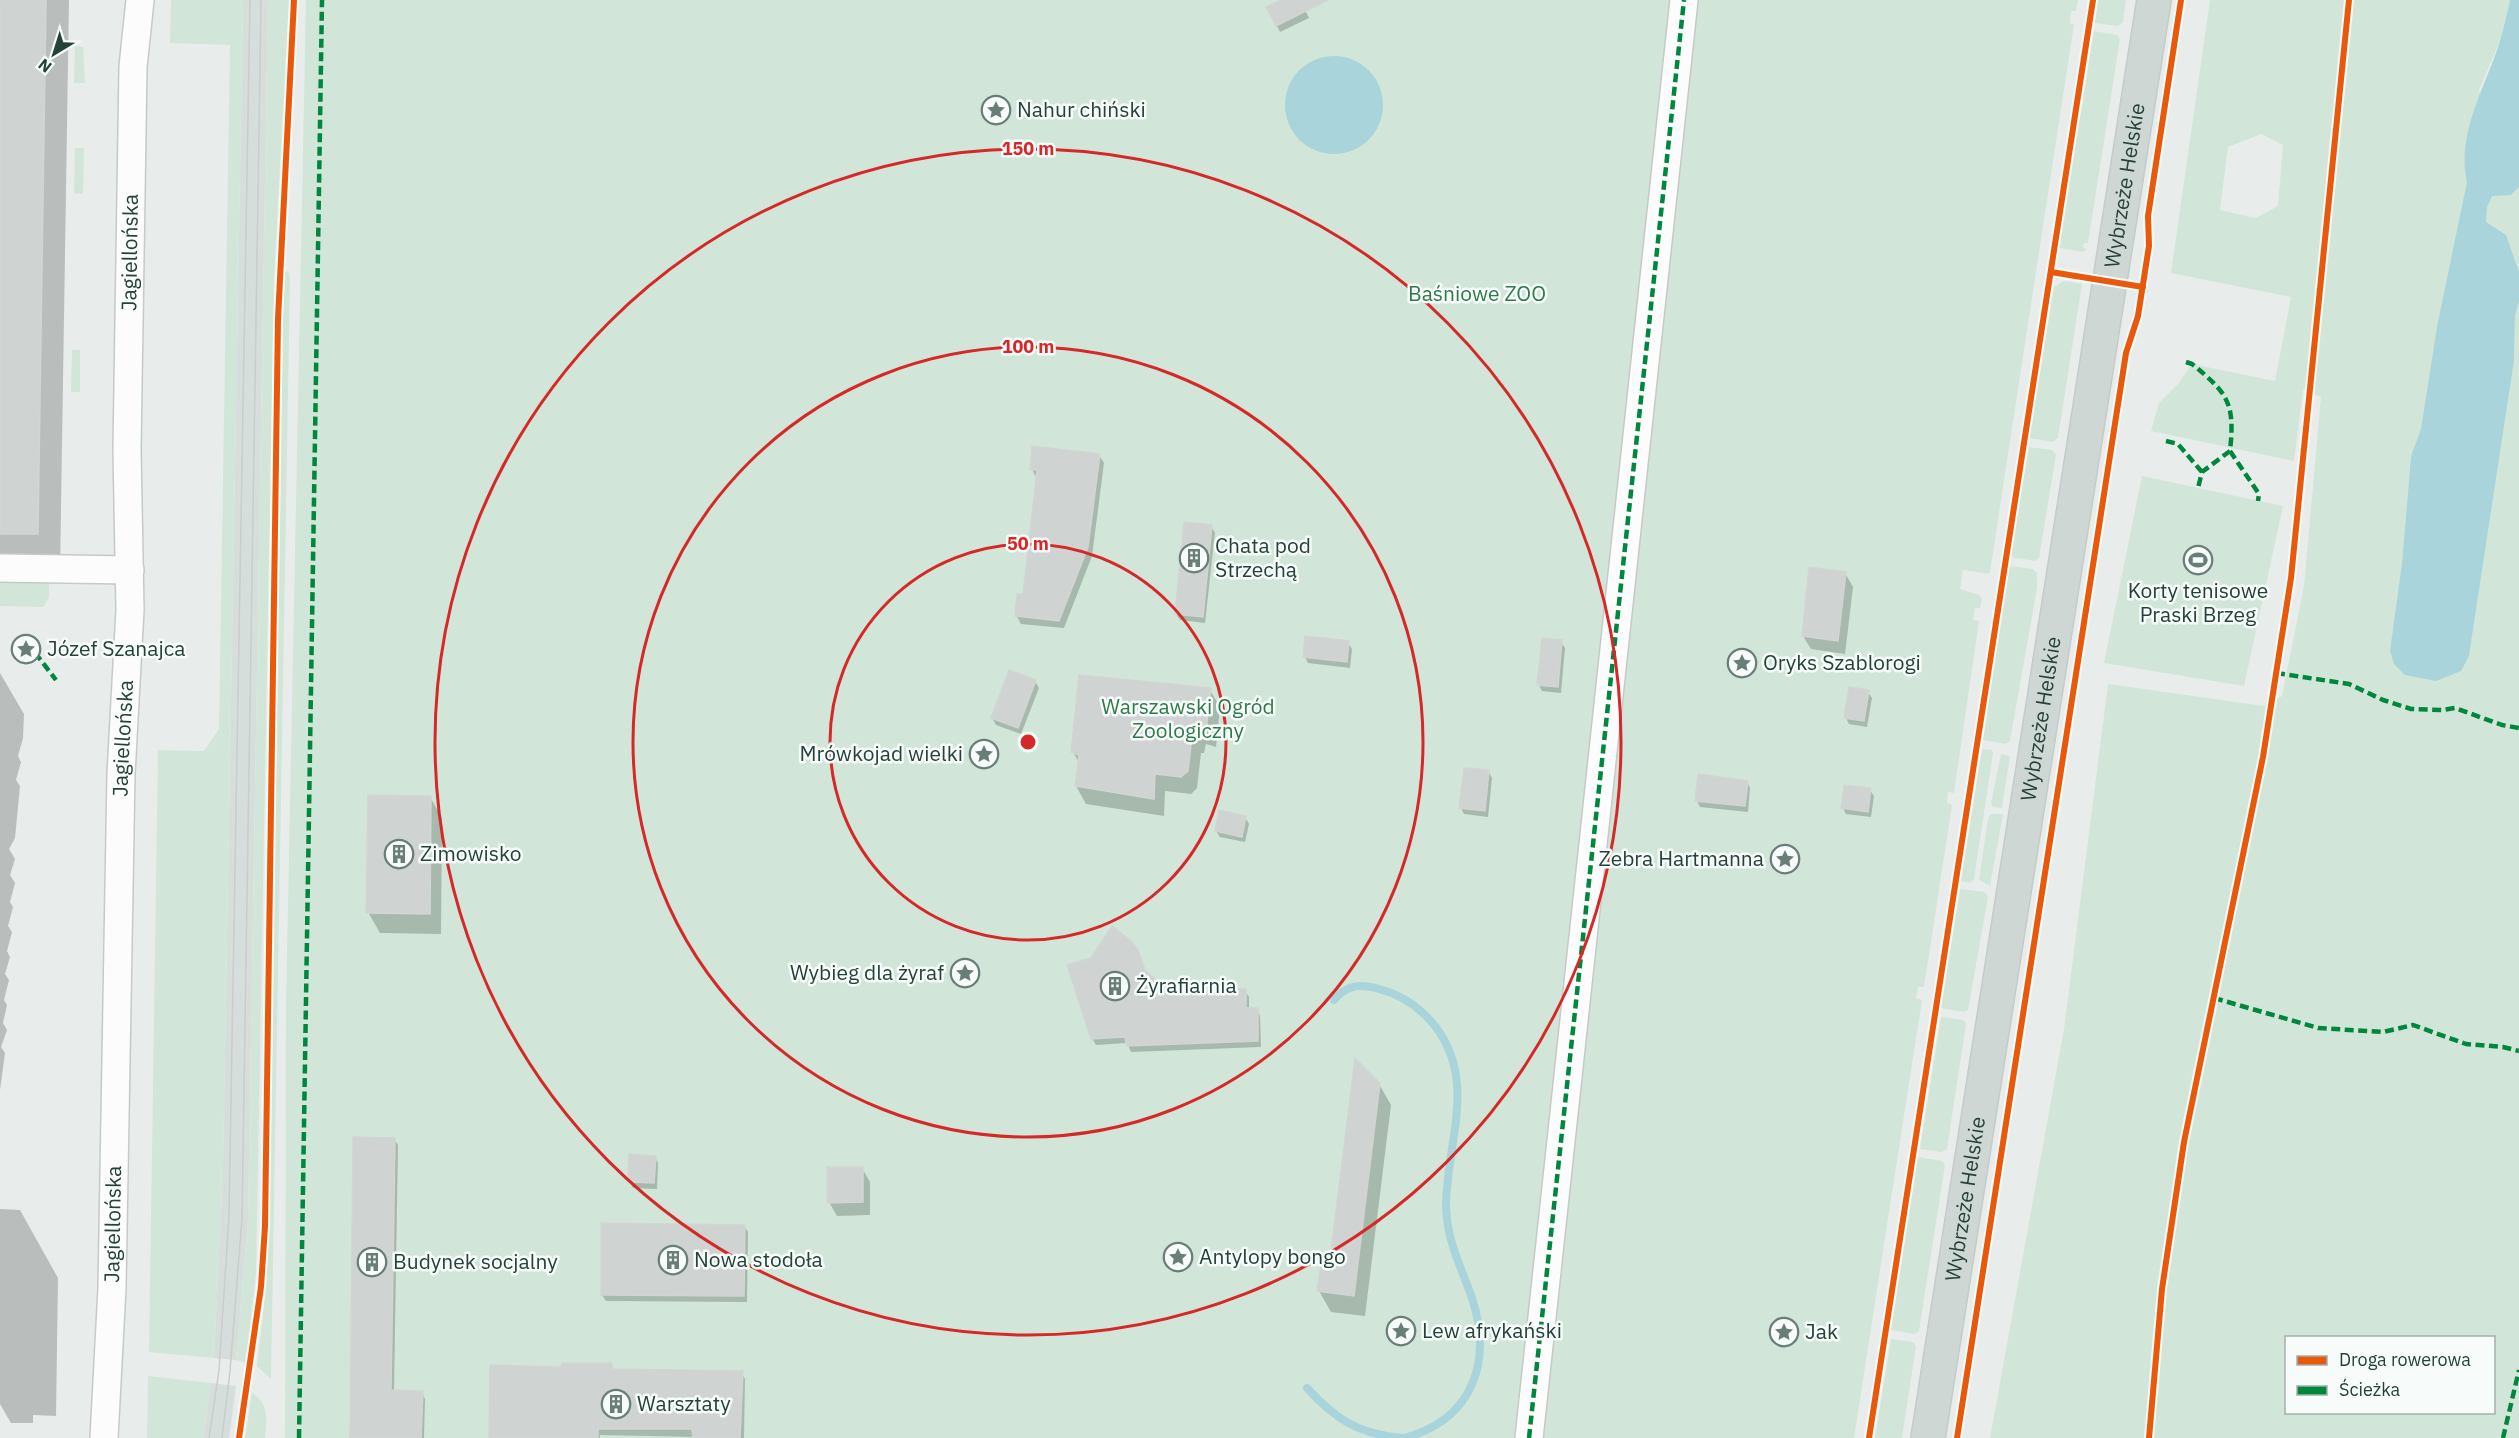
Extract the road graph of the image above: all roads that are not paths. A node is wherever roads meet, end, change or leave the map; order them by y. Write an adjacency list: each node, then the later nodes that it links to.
1 (140, 0): 5 (street, Jagiellońska)
2 (1684, 0): 9 (street)
3 (2154, 0): 10 (main road, Wybrzeże Helskie)
4 (0, 568): 5 (street)
5 (130, 570): 6 (street, Jagiellońska)
6 (106, 1403): 7 (street, Jagiellońska); 8 (street, Jagiellońska)
7 (93, 1438)
8 (104, 1438)
9 (1529, 1438)
10 (1928, 1438)

